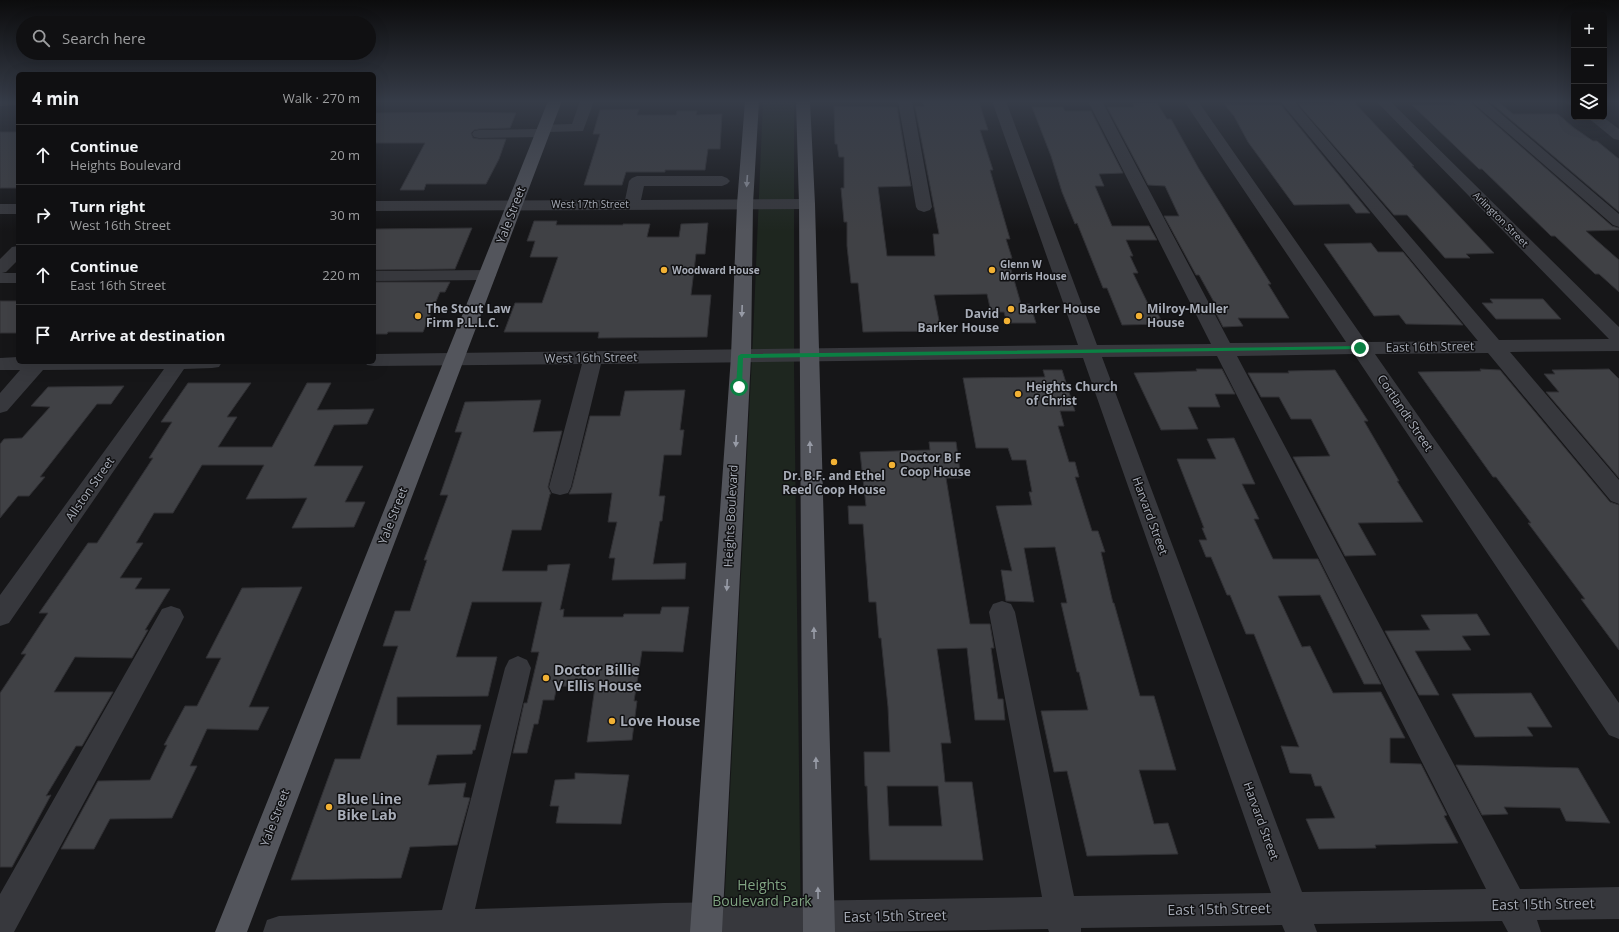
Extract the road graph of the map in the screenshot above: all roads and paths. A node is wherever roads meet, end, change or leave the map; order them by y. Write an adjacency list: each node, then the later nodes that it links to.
1 (538, 144): 12 (main road, Yale Street)
2 (749, 144): 14 (main road, Heights Boulevard, one-way to 14)
3 (805, 144): 15 (main road)
4 (913, 144): 17 (street)
5 (1015, 144): 32 (street, Harvard Street)
6 (1118, 144): 31 (street)
7 (1221, 144): 30 (street, Cortlandt Street)
8 (1324, 144): 29 (street)
9 (1426, 144): 27 (street, Arlington Street)
10 (1529, 144): 20 (street)
11 (722, 181): 13 (street)
12 (514, 204): 13 (street, West 17th Street); 16 (street, West 17th Street); 23 (main road, Yale Street)
13 (632, 204): 14 (street, West 17th Street)
14 (745, 204): 15 (street, West 17th Street); 34 (main road, Heights Boulevard, one-way to 34)
15 (807, 204): 33 (main road)
16 (376, 206)
17 (924, 207)
18 (0, 209): 19 (street)
19 (16, 209)
20 (1619, 222)
21 (16, 253): 22 (street)
22 (0, 268)
23 (487, 275): 24 (street); 37 (main road, Yale Street)
24 (376, 276)
25 (0, 278): 26 (street)
26 (16, 278)
27 (1619, 338)
28 (1619, 345): 29 (street, East 16th Street)
29 (1494, 347): 30 (street, East 16th Street); 43 (street)
30 (1360, 348): 31 (street, East 16th Street); 48 (street, Cortlandt Street)
31 (1224, 350): 32 (street, East 16th Street); 50 (street)
32 (1090, 351): 33 (street, East 16th Street); 51 (street, Harvard Street)
33 (809, 355): 34 (street, West 16th Street); 54 (main road, one-way to 33)
34 (741, 356): 35 (street, West 16th Street); 53 (main road, Heights Boulevard, one-way to 53)
35 (594, 358): 37 (street, West 16th Street); 42 (street)
36 (376, 360): 37 (street, West 16th Street)
37 (454, 360): 57 (main road, Yale Street)
38 (0, 364): 39 (street)
39 (37, 364): 41 (street)
40 (178, 364): 45 (street, Allston Street)
41 (0, 406)
42 (560, 487)
43 (1619, 495)
44 (1002, 612): 52 (street)
45 (0, 615)
46 (170, 617): 55 (street)
47 (518, 668): 56 (street)
48 (1619, 726)
49 (1619, 903): 50 (street, East 15th Street)
50 (1511, 904): 51 (street, East 15th Street); 59 (street)
51 (1297, 920): 52 (street, East 15th Street)
52 (1063, 922): 54 (street, East 15th Street)
53 (706, 925): 54 (street, East 15th Street); 56 (street, East 15th Street)
54 (819, 925)
55 (0, 926)
56 (454, 929): 58 (street, East 15th Street)
57 (231, 932)
58 (279, 932)
59 (1525, 932)

